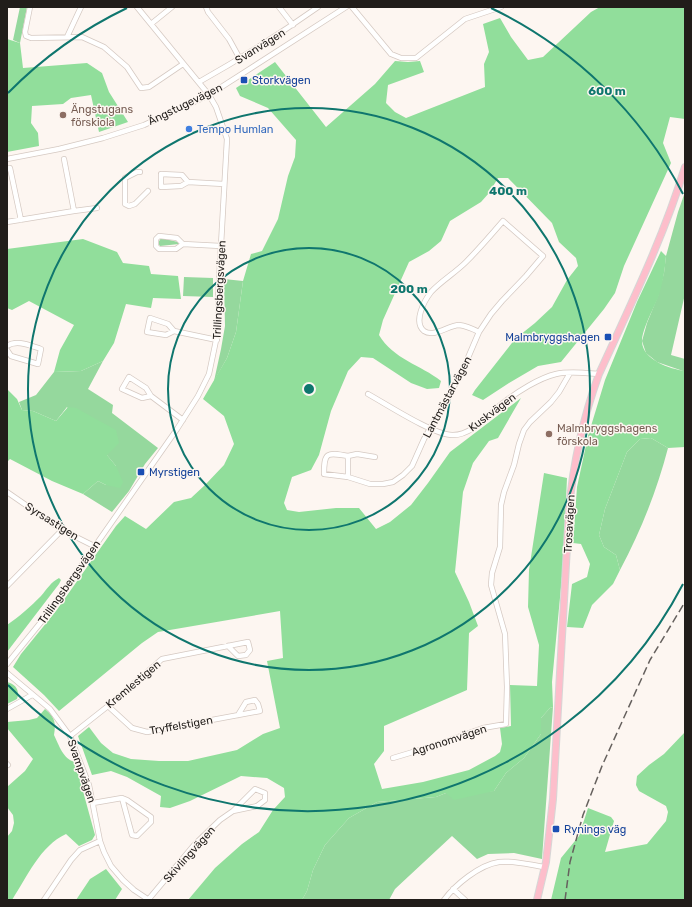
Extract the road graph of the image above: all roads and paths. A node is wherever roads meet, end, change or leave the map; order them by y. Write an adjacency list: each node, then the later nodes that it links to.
1 (30, 7): 13 (street)
2 (81, 7): 13 (street)
3 (137, 7): 11 (street)
4 (172, 7): 11 (street)
5 (206, 7): 14 (street)
6 (279, 7): 12 (street)
7 (318, 7): 12 (street, Svanvägen)
8 (346, 7): 17 (street, Ängstugevägen)
9 (352, 7): 10 (street)
10 (501, 7)
11 (151, 24): 15 (street)
12 (293, 25): 14 (street, Svanvägen)
13 (67, 37): 15 (street)
14 (240, 59): 16 (street, Svanvägen)
15 (183, 64): 16 (street)
16 (199, 82): 17 (street)
17 (209, 95): 18 (street, Ängstugevägen); 24 (street, Trillingsbergsvägen)
18 (7, 159)
19 (64, 159): 27 (street)
20 (685, 167): 38 (main road, Trosavägen)
21 (7, 169): 28 (street)
22 (140, 172): 25 (street)
23 (188, 182): 23 (street); 24 (street)
24 (224, 184): 31 (street, Trillingsbergsvägen)
25 (148, 191)
26 (97, 208): 27 (street)
27 (74, 211): 28 (street)
28 (21, 220): 29 (street)
29 (7, 222)
30 (184, 244): 30 (street); 31 (street)
31 (221, 246): 34 (street, Trillingsbergsvägen)
32 (174, 331): 32 (street); 34 (street)
33 (479, 332): 33 (street, Lantmästarvägen); 42 (street, Lantmästarvägen)
34 (217, 340): 41 (street, Trillingsbergsvägen)
35 (7, 346): 36 (street)
36 (7, 350)
37 (570, 373): 38 (street, Kuskvägen); 42 (street, Kuskvägen); 58 (street, Agronomvägen)
38 (599, 374): 63 (main road, Trosavägen)
39 (368, 394): 42 (street, Kuskvägen)
40 (150, 396): 40 (street); 41 (street)
41 (183, 420): 48 (street, Trillingsbergsvägen)
42 (430, 428): 45 (street, Lantmästarvägen)
43 (348, 456): 44 (street, Lantmästarvägen); 45 (street); 45 (street, Lantmästarvägen)
44 (375, 457)
45 (348, 477)
46 (8, 495): 47 (street, Syrsastigen)
47 (62, 530): 48 (street, Syrsastigen); 49 (street)
48 (94, 546): 51 (street, Trillingsbergsvägen)
49 (7, 586)
50 (228, 646): 50 (street, Kremlestigen); 54 (street, Kremlestigen)
51 (7, 664)
52 (7, 673): 53 (street, Svampvägen)
53 (32, 694): 55 (street); 57 (street, Svampvägen)
54 (108, 706): 56 (street, Tryffelstigen); 57 (street, Kremlestigen)
55 (7, 708)
56 (238, 715): 56 (street, Tryffelstigen)
57 (70, 736): 60 (street, Svampvägen)
58 (393, 758)
59 (122, 798): 59 (street); 60 (street)
60 (93, 803): 62 (street, Svampvägen)
61 (233, 811): 61 (street, Skivlingvägen); 66 (street, Skivlingvägen)
62 (100, 841): 65 (street); 66 (street, Svampvägen)
63 (545, 867): 64 (street); 69 (main road, Trosavägen)
64 (453, 889): 67 (street); 68 (street)
65 (44, 900)
66 (148, 900)
67 (444, 900)
68 (465, 900)
69 (537, 900)

